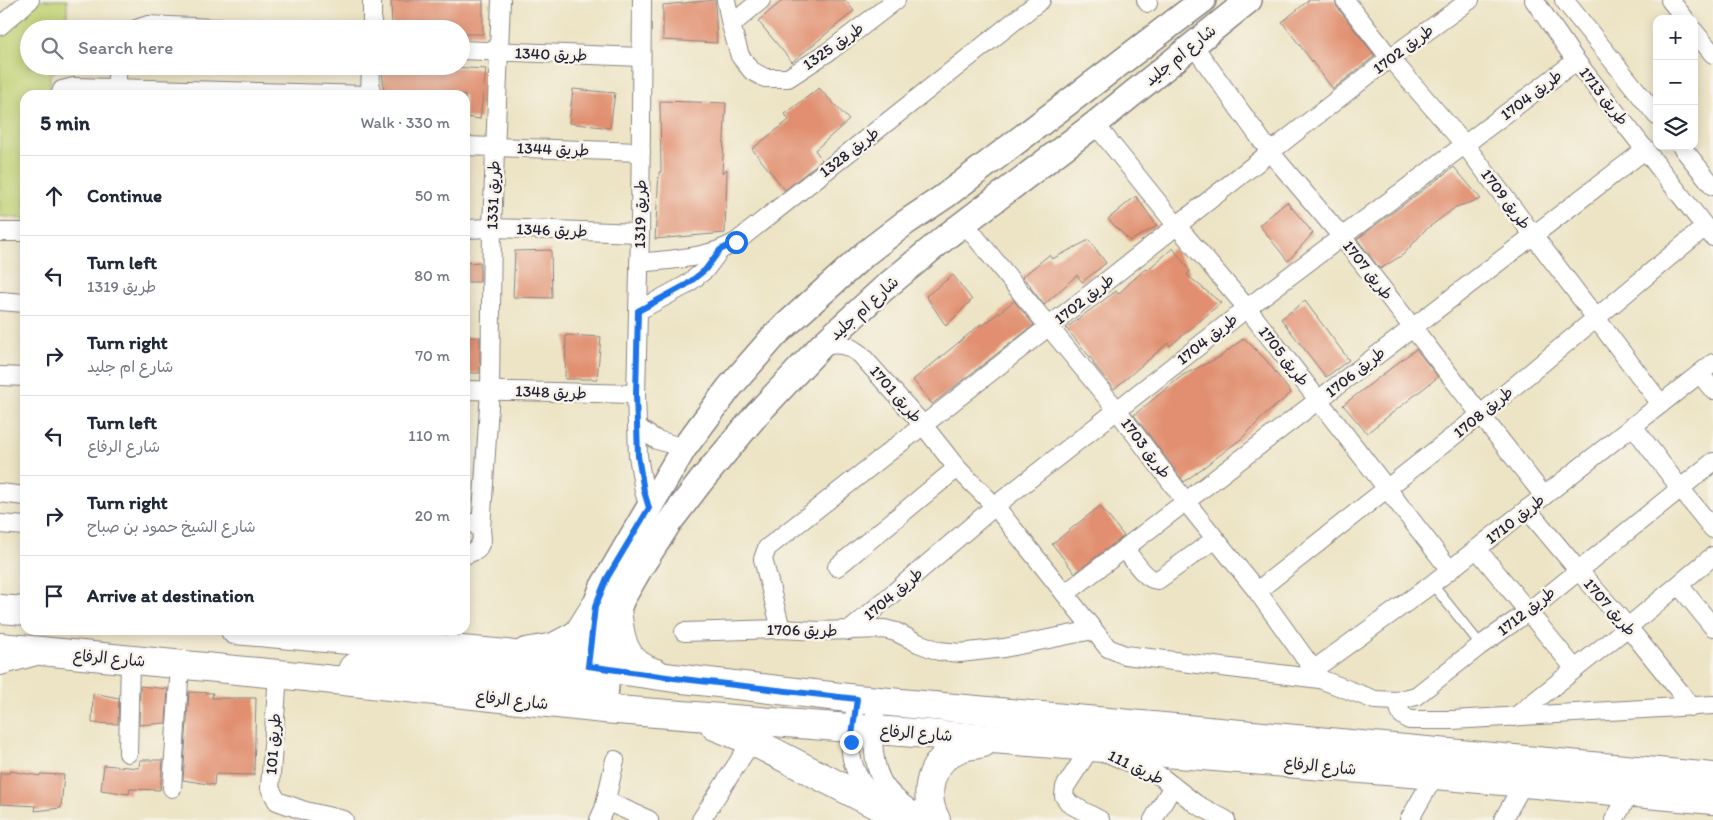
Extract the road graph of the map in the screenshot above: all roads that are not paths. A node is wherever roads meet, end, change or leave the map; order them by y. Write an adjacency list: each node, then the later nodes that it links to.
1 (30, 0): 19 (street)
2 (372, 0): 17 (street)
3 (501, 0): 23 (street, طريق 1331)
4 (642, 0): 25 (street, طريق 1319)
5 (726, 0): 18 (street)
6 (761, 0): 18 (street)
7 (1041, 0): 54 (street, طريق 1328)
8 (1203, 0): 78 (street, شارع ام جليد)
9 (1249, 0): 21 (street, شارع ام جليد)
10 (1344, 0): 26 (street, طريق 1709)
11 (1470, 0): 26 (street, طريق 1702)
12 (1534, 0): 27 (street, طريق 1713)
13 (1564, 0): 34 (street, طريق 1713)
14 (1670, 0): 16 (street)
15 (886, 3): 18 (street, طريق 1325)
16 (1682, 15)
17 (372, 20)
18 (731, 25)
19 (0, 26)
20 (1698, 36): 24 (street)
21 (1193, 45): 35 (street, شارع ام جليد); 42 (street, طريق 1707)
22 (470, 50): 23 (street, طريق 1340)
23 (498, 52): 25 (street, طريق 1340); 38 (street, طريق 1331)
24 (1713, 54)
25 (641, 56): 41 (street, طريق 1319)
26 (1390, 58): 36 (street, طريق 1709); 42 (street, طريق 1702)
27 (1576, 61): 36 (street, طريق 1704); 39 (street, طريق 1713)
28 (117, 75): 30 (street)
29 (371, 75): 33 (street)
30 (116, 87): 31 (street); 32 (street)
31 (62, 90)
32 (211, 90)
33 (370, 90)
34 (1653, 111)
35 (1095, 124): 44 (street, شارع ام جليد); 45 (street, طريق 1705)
36 (1465, 145): 52 (street, طريق 1709); 53 (street, طريق 1704)
37 (470, 146): 38 (street, طريق 1344)
38 (495, 147): 41 (street, طريق 1344); 46 (street, طريق 1331)
39 (1646, 150): 50 (street, طريق 1713); 52 (street, طريق 1706)
40 (1684, 150): 43 (street)
41 (641, 152): 51 (street, طريق 1319)
42 (1270, 152): 45 (street, طريق 1702); 53 (street, طريق 1707)
43 (1713, 186)
44 (964, 223): 61 (street, طريق 1703); 63 (street, شارع ام جليد)
45 (1177, 226): 58 (street, طريق 1705); 61 (street, طريق 1702)
46 (492, 228): 47 (street, طريق 1346); 51 (street, طريق 1346); 69 (street, طريق 1331)
47 (470, 229)
48 (0, 232): 49 (street)
49 (20, 232)
50 (1709, 232): 60 (street, طريق 1708)
51 (640, 233): 55 (street, طريق 1319)
52 (1533, 235): 60 (street, طريق 1709); 62 (street, طريق 1706)
53 (1342, 236): 58 (street, طريق 1704); 62 (street, طريق 1707)
54 (720, 250): 55 (street, طريق 1328); 59 (street)
55 (639, 262): 59 (street, طريق 1319)
56 (0, 302): 57 (street)
57 (20, 303)
58 (1247, 308): 71 (street, طريق 1705); 73 (street, طريق 1704)
59 (638, 311): 70 (street, طريق 1319)
60 (1596, 318): 72 (street, طريق 1709); 74 (street, طريق 1708)
61 (1049, 327): 73 (street, طريق 1703); 75 (street, طريق 1702)
62 (1412, 327): 71 (street, طريق 1706); 74 (street, طريق 1707)
63 (821, 346): 75 (street, طريق 1701); 106 (street, شارع ام جليد)
64 (1706, 369): 68 (street); 72 (street, طريق 1710)
65 (0, 376): 66 (street)
66 (20, 377)
67 (470, 390): 69 (street, طريق 1348)
68 (1713, 390)
69 (490, 391): 70 (street, طريق 1348); 92 (street, طريق 1331)
70 (636, 394): 77 (street, طريق 1319)
71 (1319, 400): 82 (street, طريق 1705); 86 (street, طريق 1706)
72 (1661, 404): 76 (street, طريق 1710)
73 (1117, 410): 86 (street, طريق 1703); 87 (street, طريق 1704)
74 (1480, 415): 82 (street, طريق 1708); 85 (street, طريق 1707)
75 (923, 425): 80 (street, طريق 1701); 112 (street, طريق 1702)
76 (1633, 426): 81 (street); 85 (street, طريق 1710)
77 (638, 428): 78 (street); 88 (street, طريق 1319)
78 (684, 448): 88 (street, شارع ام جليد)
79 (1713, 462): 81 (street, طريق 1712)
80 (957, 468): 87 (street, طريق 1701); 99 (street)
81 (1680, 488): 93 (street); 101 (street, طريق 1712)
82 (1387, 489): 100 (street, طريق 1705); 104 (street, طريق 1708)
83 (0, 493): 84 (street)
84 (20, 495)
85 (1544, 496): 89 (street, طريق 1710)
86 (1186, 502): 94 (street, طريق 1703); 95 (street, طريق 1706)
87 (995, 506): 105 (street, طريق 1701); 114 (street, طريق 1704)
88 (649, 508): 106 (street, شارع ام جليد)
89 (1527, 509): 96 (street, طريق 1710); 101 (street, طريق 1707)
90 (0, 524): 91 (street)
91 (20, 526)
92 (473, 526): 97 (street, طريق 1331)
93 (1713, 529)
94 (1215, 539): 95 (street); 104 (street, طريق 1703)
95 (1124, 549): 105 (street, طريق 1706)
96 (1477, 549): 100 (street, طريق 1710); 109 (street)
97 (470, 552)
98 (1713, 556): 103 (street)
99 (838, 567)
100 (1450, 570): 102 (street, طريق 1710)
101 (1578, 570): 109 (street, طريق 1712); 110 (street, طريق 1707)
102 (1432, 584): 117 (lane); 127 (street, طريق 1710)
103 (1678, 585): 110 (street); 111 (street)
104 (1257, 591): 127 (street, طريق 1703)
105 (1065, 594): 113 (street, طريق 1701)
106 (606, 608): 120 (main road); 125 (street, شارع ام جليد); 128 (main road)
107 (0, 609): 108 (main road)
108 (20, 611)
109 (1528, 611): 117 (street, طريق 1712); 124 (street)
110 (1628, 627): 124 (street); 132 (street, طريق 1707)
111 (1713, 627)
112 (781, 629): 114 (street, طريق 1706); 115 (street, طريق 1706)
113 (1093, 630): 114 (street, طريق 1706); 127 (street, طريق 1712)
114 (849, 631)
115 (684, 632)
116 (292, 635): 120 (main road, شارع الرفاع)
117 (1480, 645): 130 (street, طريق 1712)
118 (0, 647): 119 (main road, شارع الرفاع)
119 (49, 652): 121 (main road, شارع الرفاع); 123 (street)
120 (507, 654): 125 (main road, شارع الرفاع)
121 (130, 660): 122 (main road, شارع الرفاع); 140 (street)
122 (180, 664): 126 (main road, شارع الرفاع); 146 (street)
123 (0, 666)
124 (1575, 669): 135 (street)
125 (594, 672): 126 (main road); 128 (main road, شارع الرفاع); 133 (street, شارع ام جليد)
126 (285, 675): 133 (main road, شارع الرفاع); 152 (street, طريق 101)
127 (1317, 675): 130 (street, طريق 1712)
128 (674, 678): 129 (main road, شارع الرفاع)
129 (867, 700): 136 (street); 143 (main road, شارع الرفاع)
130 (1397, 702): 135 (street)
131 (1713, 705): 132 (street)
132 (1692, 707): 135 (street)
133 (598, 709): 134 (main road, شارع الرفاع)
134 (690, 716): 136 (main road, شارع الرفاع); 138 (main road)
135 (1515, 717)
136 (863, 730): 137 (main road, شارع الرفاع); 150 (street); 156 (street)
137 (1005, 740): 139 (main road, شارع الرفاع); 157 (main road)
138 (752, 741): 150 (main road); 155 (street)
139 (1095, 748): 142 (main road, شارع الرفاع); 145 (street, طريق 111); 158 (street)
140 (128, 753)
141 (615, 760): 149 (street)
142 (1435, 775): 144 (main road, شارع الرفاع); 151 (street)
143 (1713, 777)
144 (1523, 784): 147 (main road, شارع الرفاع); 161 (street)
145 (1172, 786): 159 (street, طريق 111); 160 (street, طريق 111)
146 (172, 788)
147 (1630, 793): 148 (main road, شارع الرفاع); 162 (street)
148 (1713, 800)
149 (606, 801): 153 (street); 154 (street)
150 (894, 817)
151 (1411, 819)
152 (344, 820)
153 (599, 820)
154 (649, 820)
155 (701, 820)
156 (925, 820)
157 (936, 820)
158 (1100, 820)
159 (1153, 820)
160 (1226, 820)
161 (1503, 820)
162 (1614, 820)

